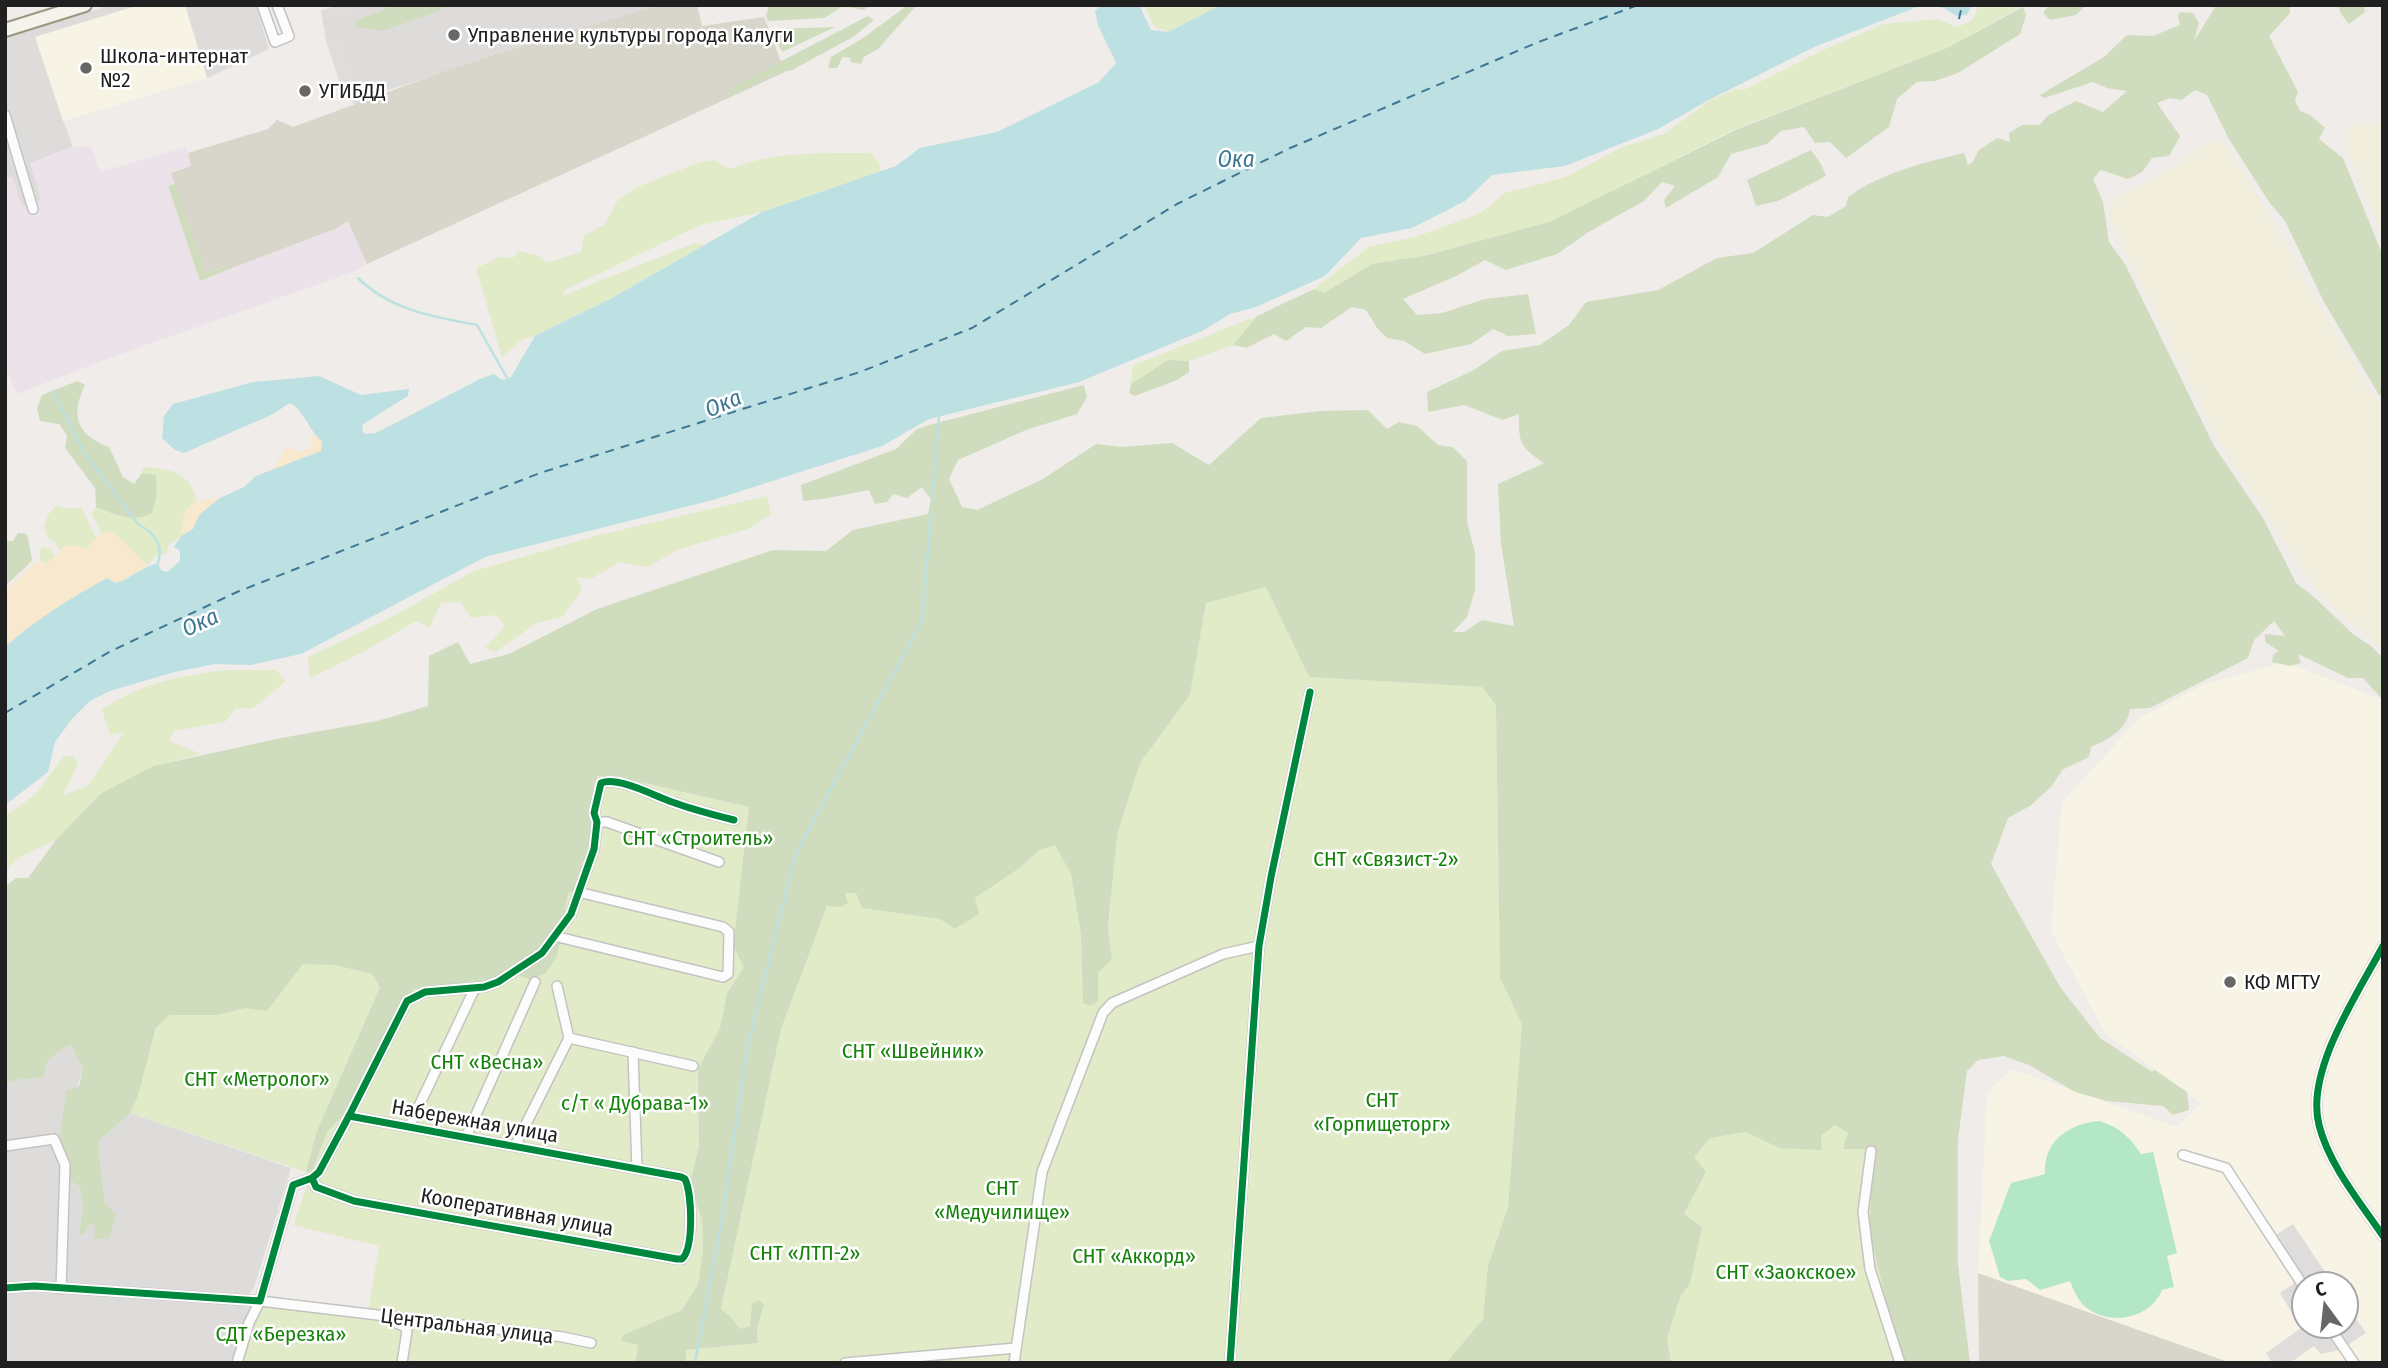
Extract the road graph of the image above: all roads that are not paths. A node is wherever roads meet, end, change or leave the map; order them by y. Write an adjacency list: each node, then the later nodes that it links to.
1 (85, 5): 4 (main road)
2 (262, 5): 3 (street)
3 (277, 5)
4 (5, 30)
5 (5, 114): 6 (street)
6 (33, 209)
7 (1310, 692): 13 (street)
8 (734, 820): 9 (street)
9 (597, 822): 10 (street); 11 (street)
10 (719, 862)
11 (578, 892): 12 (street); 12 (street)
12 (554, 936): 17 (street)
13 (1259, 946): 39 (street); 44 (street)
14 (2383, 946): 31 (street)
15 (535, 982): 23 (street)
16 (556, 986): 18 (street)
17 (475, 988): 21 (street); 22 (street)
18 (569, 1038): 19 (street); 25 (street)
19 (633, 1052): 20 (street); 28 (street)
20 (693, 1066)
21 (349, 1116): 22 (street, Набережная улица); 29 (street)
22 (408, 1127): 23 (street, Набережная улица)
23 (466, 1137): 25 (street, Набережная улица)
24 (5, 1146): 34 (street)
25 (515, 1146): 28 (street, Набережная улица)
26 (1871, 1151): 45 (street)
27 (2183, 1155): 32 (street)
28 (636, 1169): 30 (street, Набережная улица)
29 (312, 1178): 30 (street, Кооперативная улица); 35 (street)
30 (691, 1220)
31 (2383, 1236)
32 (2293, 1270)
33 (5, 1288): 34 (street)
34 (61, 1289): 35 (street)
35 (260, 1301): 36 (street, Центральная улица); 40 (street)
36 (369, 1314): 38 (street, Центральная улица); 41 (street)
37 (2338, 1340): 46 (street)
38 (591, 1343)
39 (1016, 1348): 42 (street); 43 (street)
40 (237, 1363)
41 (402, 1363)
42 (845, 1363)
43 (1014, 1363)
44 (1230, 1363)
45 (1900, 1363)
46 (2354, 1363)

